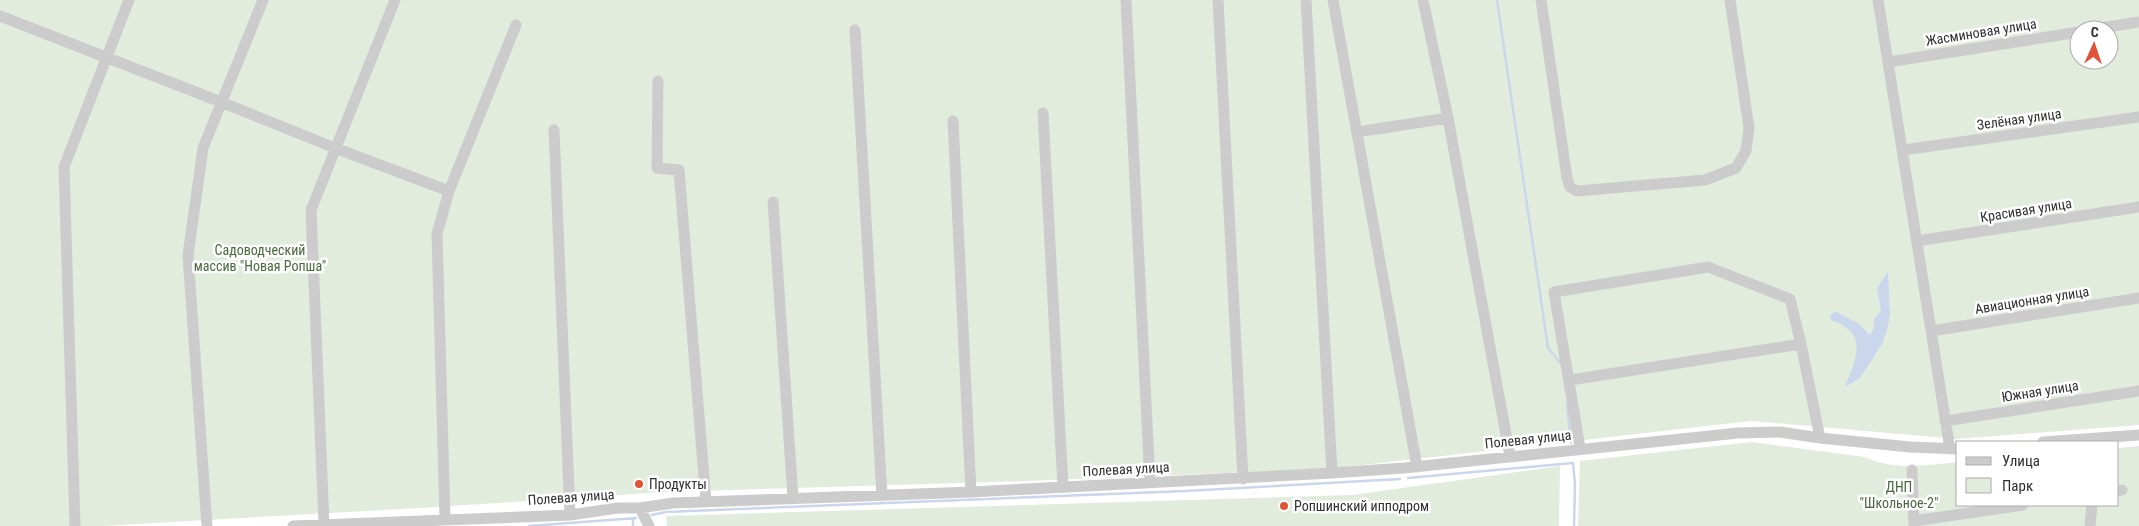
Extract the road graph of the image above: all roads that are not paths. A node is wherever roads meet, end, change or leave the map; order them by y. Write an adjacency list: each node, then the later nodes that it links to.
1 (129, 0): 18 (street)
2 (263, 0): 21 (street)
3 (395, 0): 28 (street)
4 (1126, 0): 50 (street)
5 (1218, 0): 49 (street)
6 (1306, 0): 48 (street)
7 (1332, 0): 27 (street)
8 (1423, 0): 24 (street)
9 (1541, 0): 10 (street)
10 (1730, 0)
11 (1878, 0): 19 (street)
12 (0, 16): 18 (street)
13 (2139, 22): 15 (street)
14 (516, 25): 30 (street)
15 (2119, 25)
16 (855, 30): 53 (street)
17 (2069, 34): 19 (street, Жасминовая улица)
18 (106, 58): 21 (street); 63 (street)
19 (1888, 62): 29 (street)
20 (658, 81): 55 (street)
21 (221, 102): 28 (street); 64 (street)
22 (1043, 113): 51 (street)
23 (2139, 117): 29 (street, Зелёная улица)
24 (1448, 118): 27 (street); 45 (street)
25 (953, 121): 52 (street)
26 (554, 130): 59 (street)
27 (1357, 132): 46 (street)
28 (334, 148): 30 (street); 62 (street)
29 (1903, 150): 33 (street)
30 (449, 191): 60 (street)
31 (773, 202): 54 (street)
32 (2139, 207): 33 (street, Красивая улица)
33 (1917, 242): 35 (street)
34 (2139, 298): 35 (street, Авиационная улица)
35 (1931, 331): 39 (street)
36 (1801, 344): 37 (street); 37 (street); 41 (street)
37 (1570, 380): 43 (street)
38 (2139, 391): 39 (street, Южная улица)
39 (1945, 421): 44 (street)
40 (2139, 435): 42 (street)
41 (1820, 438): 43 (street, Полевая улица); 44 (street, Полевая улица)
42 (2057, 441)
43 (1580, 448): 45 (street, Полевая улица)
44 (1954, 449)
45 (1510, 456): 46 (street, Полевая улица)
46 (1417, 467): 48 (street, Полевая улица)
47 (1912, 470): 61 (street)
48 (1332, 473): 49 (street, Полевая улица)
49 (1243, 479): 50 (street, Полевая улица)
50 (1150, 483): 51 (street, Полевая улица)
51 (1063, 487): 52 (street, Полевая улица)
52 (971, 492): 53 (street, Полевая улица)
53 (882, 496): 54 (street, Полевая улица)
54 (793, 498): 55 (street, Полевая улица)
55 (706, 502): 58 (street, Полевая улица)
56 (2016, 506): 61 (street)
57 (2092, 506): 67 (street)
58 (640, 508): 59 (street, Полевая улица); 66 (street)
59 (570, 514): 60 (street, Полевая улица)
60 (445, 519): 62 (street, Полевая улица)
61 (1914, 523)
62 (324, 524): 65 (street, Полевая улица)
63 (75, 526)
64 (207, 526)
65 (293, 526)
66 (649, 526)
67 (2090, 526)

